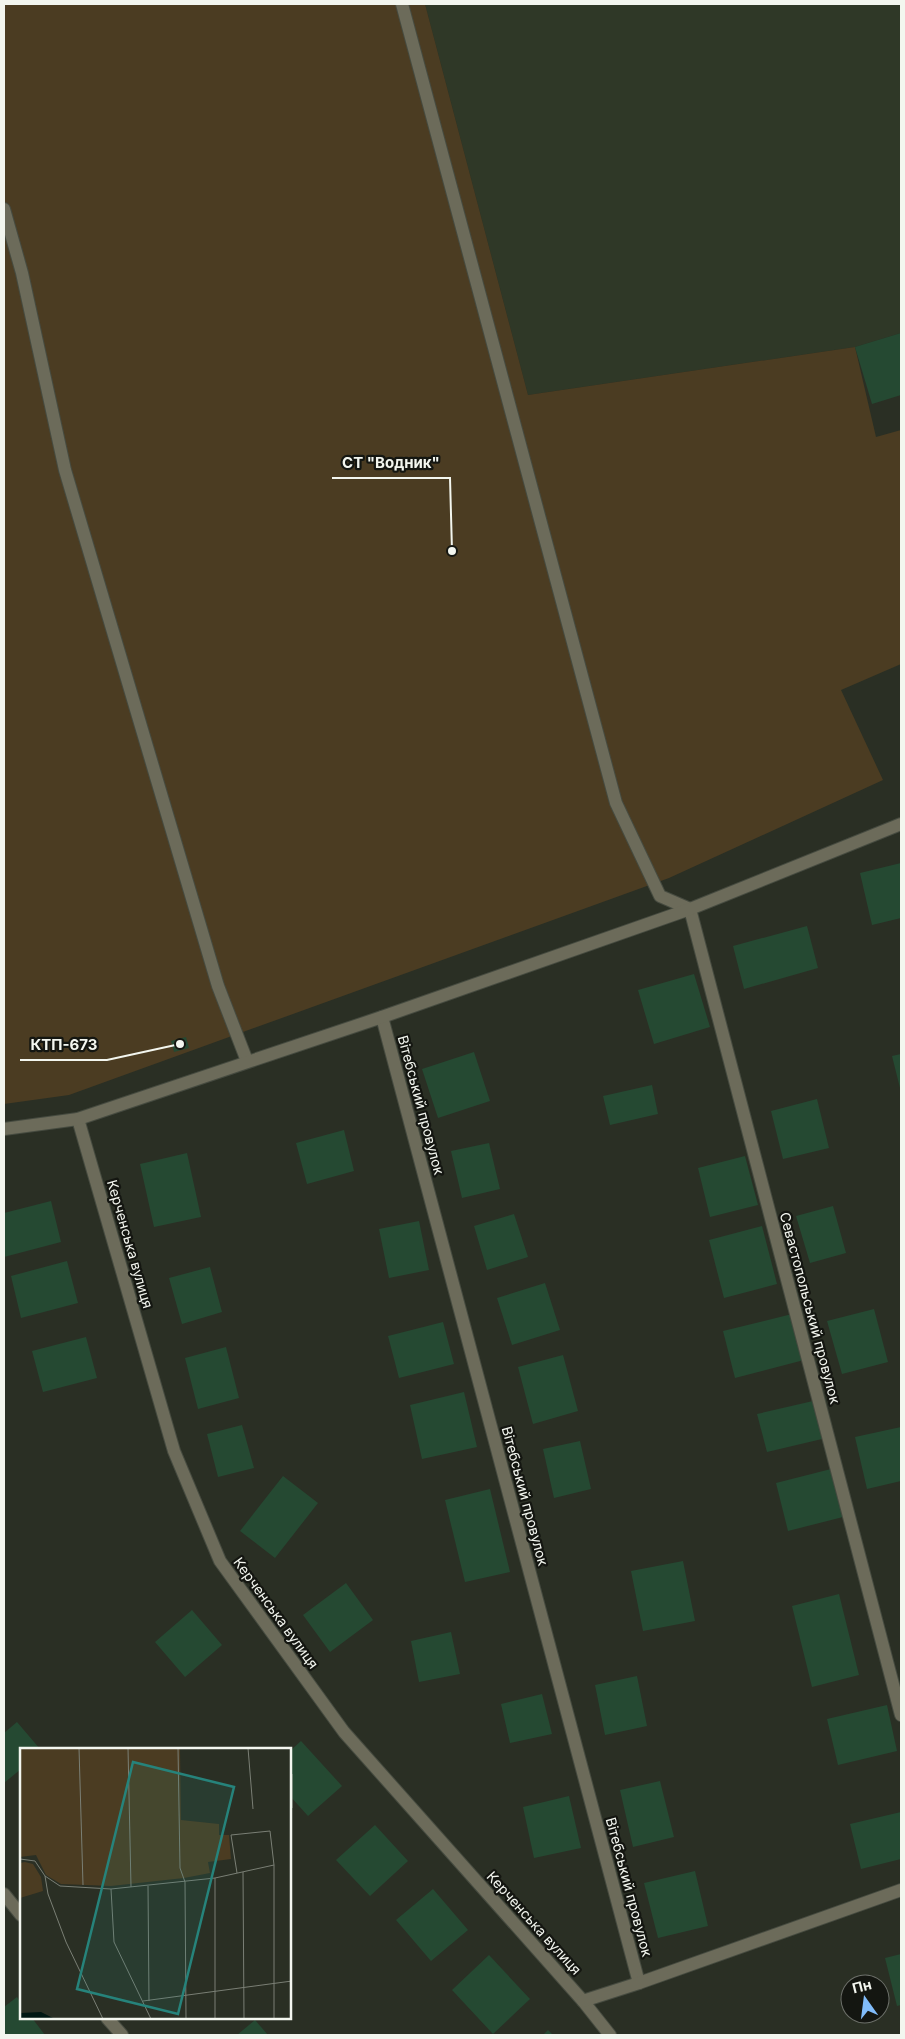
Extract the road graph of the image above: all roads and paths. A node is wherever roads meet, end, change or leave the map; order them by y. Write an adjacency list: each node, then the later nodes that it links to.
1 (402, 4): 4 (street)
2 (4, 209): 6 (street)
3 (901, 824): 4 (street)
4 (690, 909): 5 (street); 9 (street, Севастопольський провулок)
5 (382, 1017): 6 (street); 13 (street, Вітебський провулок)
6 (247, 1061): 7 (street)
7 (78, 1119): 8 (street); 14 (street, Керченська вулиця)
8 (4, 1129)
9 (901, 1715)
10 (901, 1890): 13 (street)
11 (4, 1894): 12 (street)
12 (20, 1914)
13 (639, 1983): 14 (street)
14 (583, 2001): 17 (street, Керченська вулиця)
15 (108, 2019): 16 (street)
16 (122, 2035)
17 (610, 2035)

